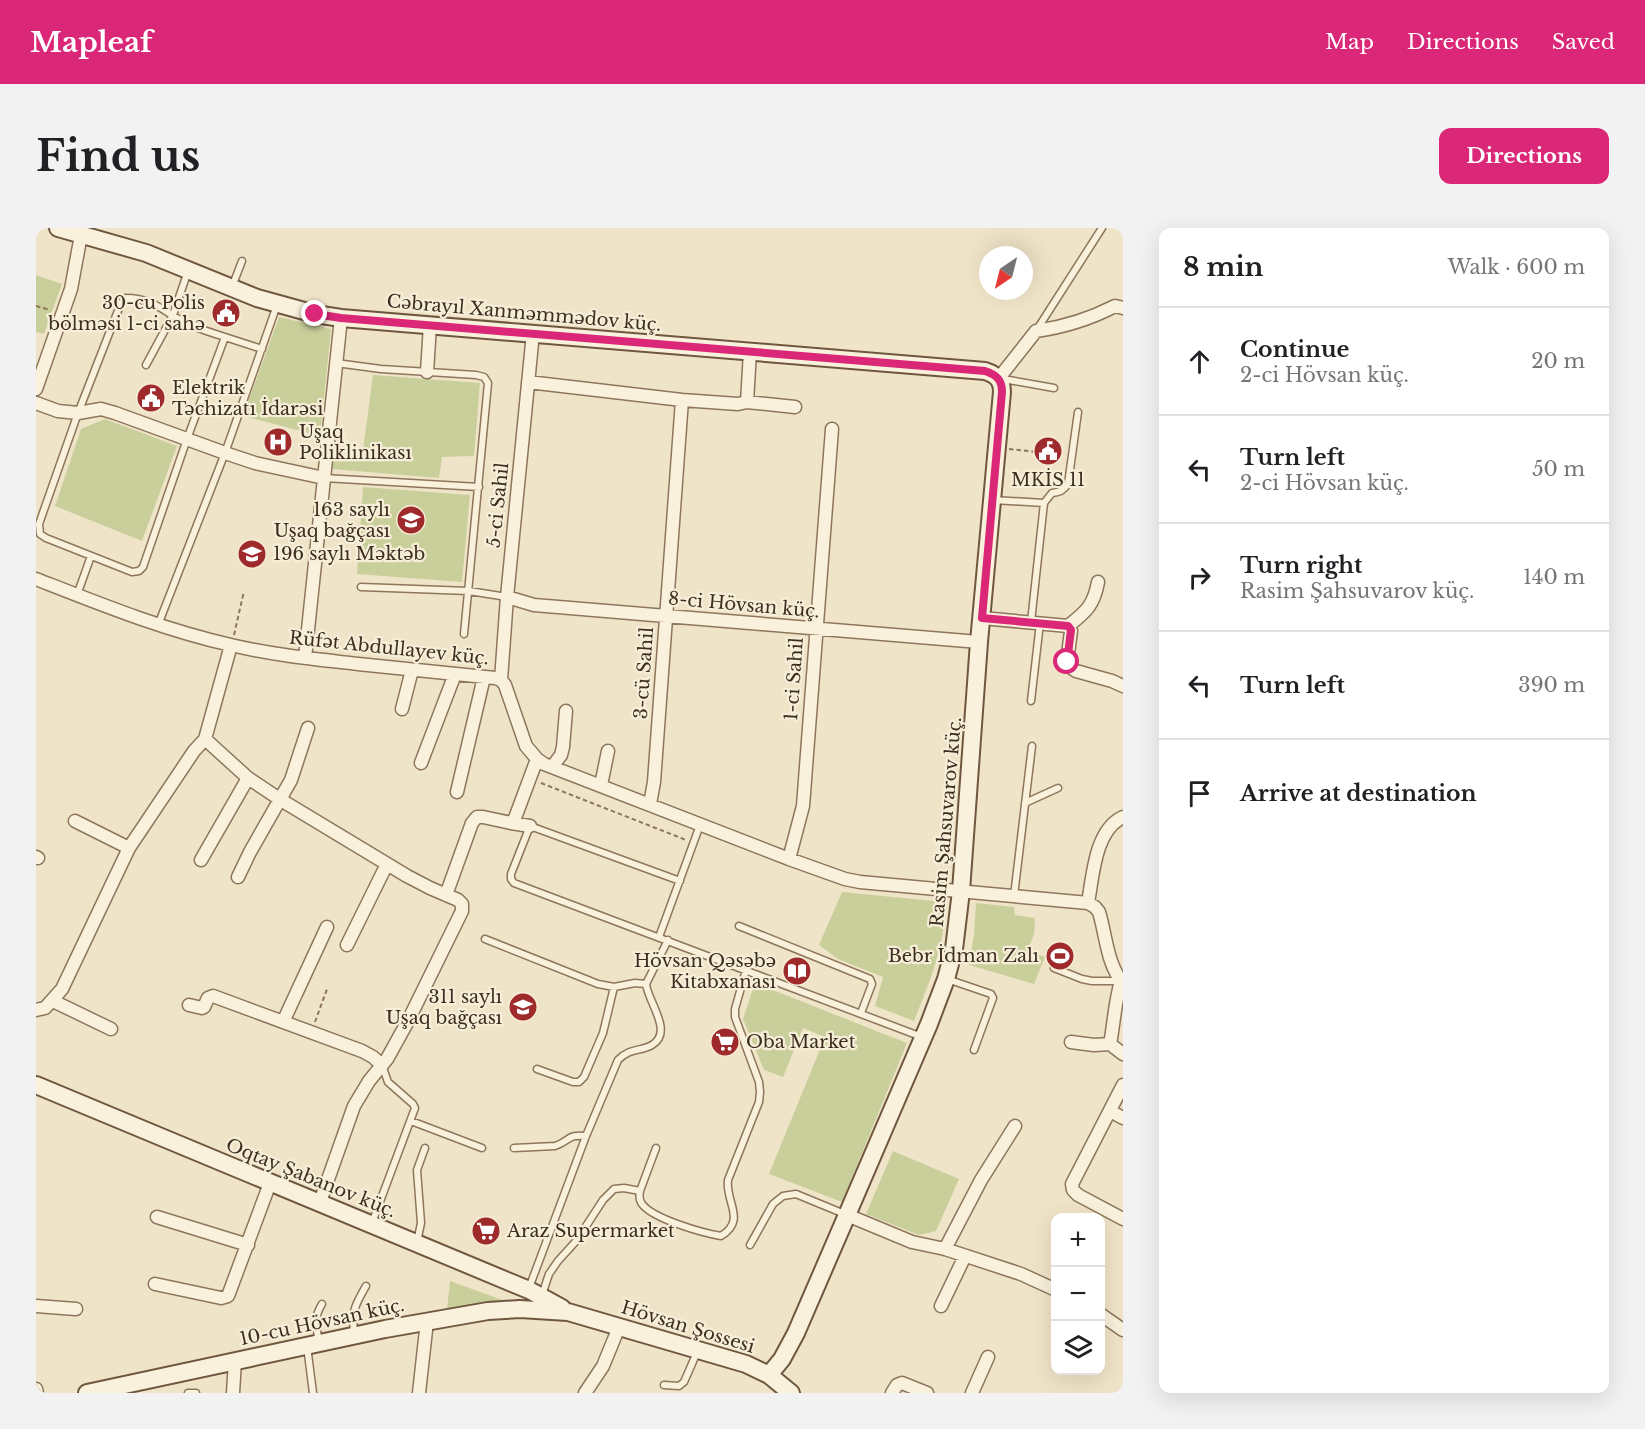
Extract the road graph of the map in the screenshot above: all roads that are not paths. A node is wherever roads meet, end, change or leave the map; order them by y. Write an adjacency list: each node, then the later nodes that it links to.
1 (58, 228): 3 (street, Cəbrayıl Xanməmmədov küç.)
2 (1102, 228): 12 (lane)
3 (81, 235): 5 (street, Cəbrayıl Xanməmmədov küç.); 23 (street)
4 (242, 261): 6 (lane)
5 (188, 271): 6 (street, Cəbrayıl Xanməmmədov küç.); 9 (lane)
6 (232, 288): 7 (street, Cəbrayıl Xanməmmədov küç.)
7 (277, 304): 10 (street, Cəbrayıl Xanməmmədov küç.); 15 (lane)
8 (1123, 308): 12 (street)
9 (173, 315): 14 (lane); 18 (lane); 29 (lane)
10 (341, 318): 11 (street, Cəbrayıl Xanməmmədov küç.); 17 (street)
11 (430, 325): 13 (street, Cəbrayıl Xanməmmədov küç.); 19 (street)
12 (1036, 331): 20 (street)
13 (533, 333): 16 (street, Cəbrayıl Xanməmmədov küç.); 21 (street, 5-ci Sahil)
14 (225, 338): 15 (lane); 31 (lane)
15 (262, 349): 32 (lane)
16 (750, 352): 20 (street, Cəbrayıl Xanməmmədov küç.); 25 (street)
17 (336, 363): 19 (lane); 33 (street)
18 (146, 365)
19 (427, 372): 34 (lane)
20 (999, 378): 22 (lane); 35 (street, Rasim Şahsuvarov küç.)
21 (528, 382): 24 (street); 43 (street, 5-ci Sahil)
22 (1054, 388)
23 (36, 389)
24 (682, 400): 25 (street); 44 (street, 3-cü Sahil)
25 (747, 402): 27 (street)
26 (36, 403): 29 (street)
27 (795, 407)
28 (1078, 412): 36 (lane)
29 (78, 413): 31 (street); 37 (lane)
30 (832, 429): 49 (street, 1-ci Sahil)
31 (187, 439): 32 (street); 37 (lane)
32 (225, 453): 33 (street); 47 (lane)
33 (324, 478): 34 (lane); 53 (street)
34 (479, 487): 41 (lane)
35 (992, 500): 36 (lane); 45 (street, Rasim Şahsuvarov küç.)
36 (1044, 503): 46 (lane)
37 (91, 556): 42 (lane)
38 (36, 579): 42 (street, Rüfət Abdullayev küç.)
39 (1098, 582): 48 (street)
40 (361, 586): 41 (lane)
41 (469, 591): 43 (lane); 50 (lane)
42 (77, 595): 47 (street, Rüfət Abdullayev küç.)
43 (507, 597): 44 (street, 8-ci Hövsan küç.); 57 (street, 5-ci Sahil)
44 (666, 616): 49 (street, 8-ci Hövsan küç.); 75 (street, 3-cü Sahil)
45 (982, 618): 46 (street); 51 (street, Rasim Şahsuvarov küç.)
46 (1036, 622): 48 (street); 59 (lane)
47 (159, 625): 52 (street, Rüfət Abdullayev küç.)
48 (1068, 626): 58 (street)
49 (816, 629): 51 (street, 8-ci Hövsan küç.); 82 (street, 1-ci Sahil)
50 (464, 633)
51 (979, 642): 87 (street, Rasim Şahsuvarov küç.)
52 (231, 645): 53 (street, Rüfət Abdullayev küç.); 63 (street)
53 (305, 658): 54 (street, Rüfət Abdullayev küç.)
54 (412, 670): 55 (street, Rüfət Abdullayev küç.); 60 (street)
55 (455, 674): 56 (street, Rüfət Abdullayev küç.); 67 (street)
56 (484, 677): 57 (street, Rüfət Abdullayev küç.); 72 (street)
57 (501, 680): 66 (street, Rüfət Abdullayev küç.)
58 (1123, 686)
59 (1031, 701)
60 (402, 709)
61 (566, 711): 68 (street)
62 (308, 728): 73 (street)
63 (204, 739): 69 (street); 81 (street)
64 (1032, 746): 74 (lane)
65 (608, 751): 70 (street)
66 (537, 759): 68 (street); 78 (street)
67 (421, 763)
68 (552, 767): 70 (street)
69 (248, 778): 73 (street); 83 (street)
70 (601, 785): 75 (street)
71 (1058, 788): 74 (lane)
72 (457, 792)
73 (281, 800): 84 (street); 85 (street)
74 (1025, 802): 89 (lane)
75 (650, 804): 79 (street)
76 (1123, 818): 90 (street)
77 (75, 821): 81 (street)
78 (512, 823): 80 (street); 88 (street)
79 (700, 825): 82 (street); 86 (lane)
80 (530, 826): 86 (lane); 93 (lane)
81 (129, 848): 103 (street)
82 (789, 859): 87 (street)
83 (201, 860)
84 (387, 864): 88 (street); 96 (street)
85 (238, 877)
86 (680, 881): 93 (lane)
87 (962, 891): 89 (street); 99 (street, Rasim Şahsuvarov küç.)
88 (446, 895): 114 (street)
89 (1014, 896): 90 (street)
90 (1088, 903): 100 (street)
91 (739, 926): 106 (lane)
92 (327, 927): 107 (street)
93 (659, 937): 95 (lane)
94 (485, 939): 102 (lane)
95 (668, 940): 98 (lane); 101 (lane)
96 (347, 945)
97 (1054, 968): 100 (lane)
98 (746, 970): 106 (lane); 128 (lane)
99 (946, 979): 109 (street, Rasim Şahsuvarov küç.); 112 (lane)
100 (1122, 982): 111 (street)
101 (646, 984): 102 (lane); 122 (lane)
102 (614, 987): 115 (lane)
103 (53, 1001): 105 (street); 108 (street)
104 (189, 1005): 107 (street)
105 (36, 1010)
106 (861, 1013): 109 (lane)
107 (283, 1022): 114 (street)
108 (111, 1029)
109 (923, 1037): 130 (street, Rasim Şahsuvarov küç.)
110 (1071, 1042): 111 (street)
111 (1110, 1044): 113 (street)
112 (974, 1050)
113 (1123, 1054)
114 (382, 1065): 120 (lane); 129 (street)
115 (537, 1069)
116 (36, 1085): 127 (street, Oqtay Şabanov küç.)
117 (1123, 1085): 118 (street)
118 (1110, 1111): 119 (street); 132 (street)
119 (1123, 1118)
120 (411, 1121): 123 (lane); 133 (lane)
121 (1015, 1126): 137 (street)
122 (586, 1136): 124 (lane); 143 (lane)
123 (482, 1148)
124 (514, 1148)
125 (656, 1148): 128 (lane)
126 (425, 1149): 134 (lane)
127 (270, 1183): 129 (street, Oqtay Şabanov küç.); 135 (street)
128 (640, 1191): 143 (lane)
129 (320, 1202): 133 (street, Oqtay Şabanov küç.)
130 (847, 1215): 136 (lane); 137 (street); 159 (street, Rasim Şahsuvarov küç.)
131 (157, 1217): 135 (street)
132 (1123, 1219)
133 (372, 1223): 134 (street, Oqtay Şabanov küç.)
134 (417, 1242): 139 (street, Oqtay Şabanov küç.)
135 (248, 1245): 140 (street)
136 (750, 1245)
137 (945, 1249): 138 (street)
138 (965, 1256): 142 (street); 146 (street)
139 (512, 1283): 143 (street, Oqtay Şabanov küç.); 148 (street)
140 (155, 1284)
141 (366, 1286): 154 (lane)
142 (1051, 1288)
143 (535, 1293): 149 (street, Oqtay Şabanov küç.)
144 (322, 1304): 155 (lane)
145 (36, 1306): 147 (street)
146 (941, 1306)
147 (76, 1309)
148 (508, 1310): 149 (street, 10-cu Hövsan küç.); 151 (street, 10-cu Hövsan küç.)
149 (568, 1312): 152 (street, Hövsan Şossesi)
150 (1105, 1317): 153 (street)
151 (427, 1321): 154 (street, 10-cu Hövsan küç.); 167 (street)
152 (619, 1327): 156 (street, Hövsan Şossesi); 168 (street)
153 (1123, 1330)
154 (354, 1335): 155 (street, 10-cu Hövsan küç.)
155 (313, 1344): 158 (street, 10-cu Hövsan küç.); 166 (lane)
156 (698, 1350): 159 (street, Hövsan Şossesi); 160 (lane)
157 (988, 1357): 172 (street)
158 (235, 1360): 161 (street, 10-cu Hövsan küç.); 165 (street)
159 (770, 1375): 169 (street, Hövsan Şossesi)
160 (664, 1385)
161 (139, 1387): 162 (street, 10-cu Hövsan küç.)
162 (87, 1393)
163 (188, 1393): 164 (lane)
164 (196, 1393)
165 (232, 1393)
166 (313, 1393)
167 (419, 1393)
168 (585, 1393)
169 (791, 1393)
170 (892, 1393): 171 (street)
171 (927, 1393)
172 (972, 1393)

